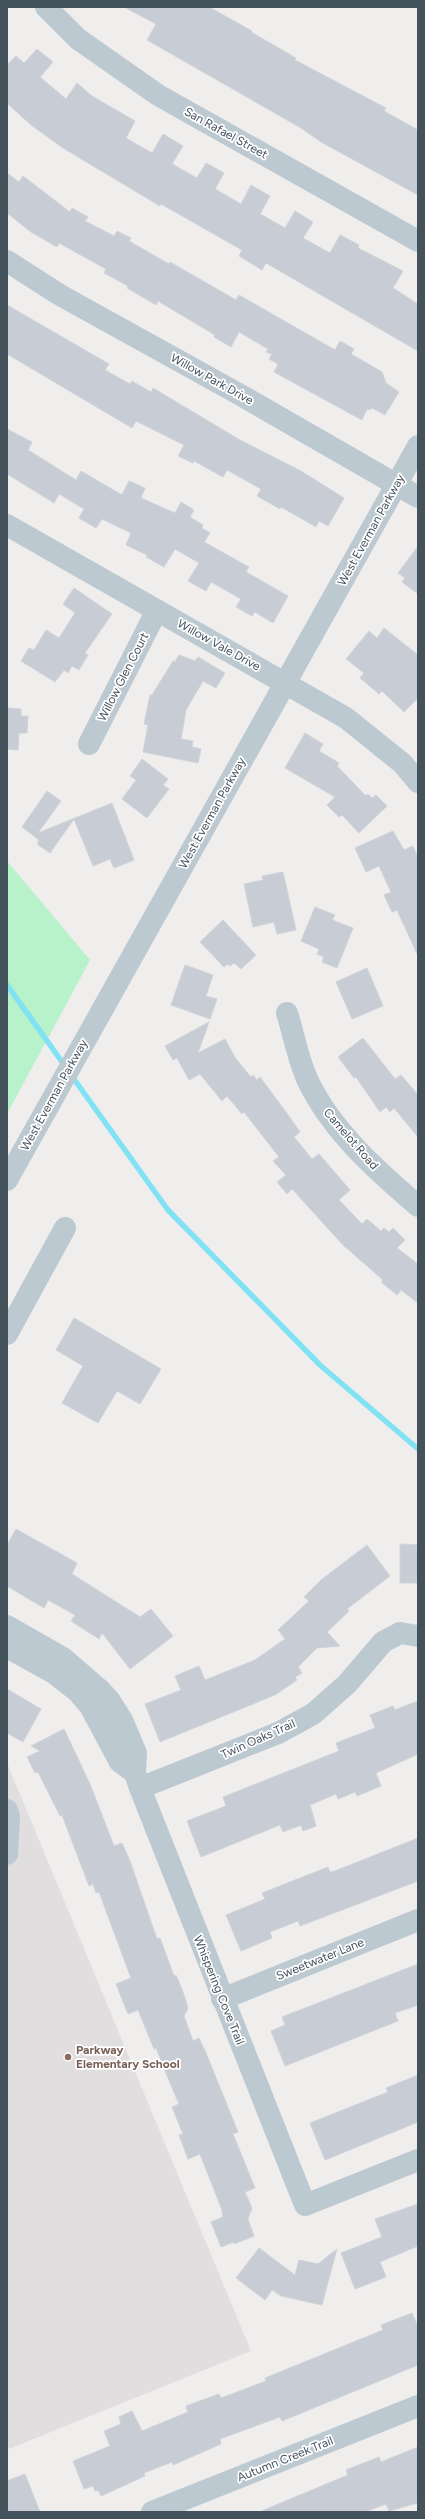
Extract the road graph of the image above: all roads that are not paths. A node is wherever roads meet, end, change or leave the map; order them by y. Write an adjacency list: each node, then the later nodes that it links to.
1 (46, 7): 2 (street, San Rafael Street)
2 (418, 241)
3 (7, 261): 5 (street, Willow Park Drive)
4 (418, 446): 5 (street, West Everman Parkway)
5 (396, 485): 6 (street, Willow Park Drive); 9 (street, West Everman Parkway)
6 (418, 497)
7 (7, 525): 8 (street, Willow Vale Drive)
8 (157, 610): 9 (street, Willow Vale Drive); 10 (street, Willow Glen Court)
9 (286, 683): 11 (street, Willow Vale Drive); 13 (street, West Everman Parkway)
10 (89, 744)
11 (418, 782)
12 (287, 1014): 14 (street, Camelot Road)
13 (7, 1180)
14 (418, 1206)
15 (65, 1228): 16 (street)
16 (7, 1334)
17 (7, 1626): 20 (street)
18 (418, 1636): 21 (street, Twin Oaks Trail)
19 (7, 1647): 20 (street)
20 (31, 1650): 21 (street)
21 (138, 1781): 25 (street, Whispering Cove Trail)
22 (7, 1810): 23 (street)
23 (7, 1854)
24 (418, 1920): 25 (street, Sweetwater Lane)
25 (222, 1999): 26 (street, Whispering Cove Trail)
26 (418, 2160)
27 (418, 2406): 28 (street, Autumn Creek Trail)
28 (152, 2512)

